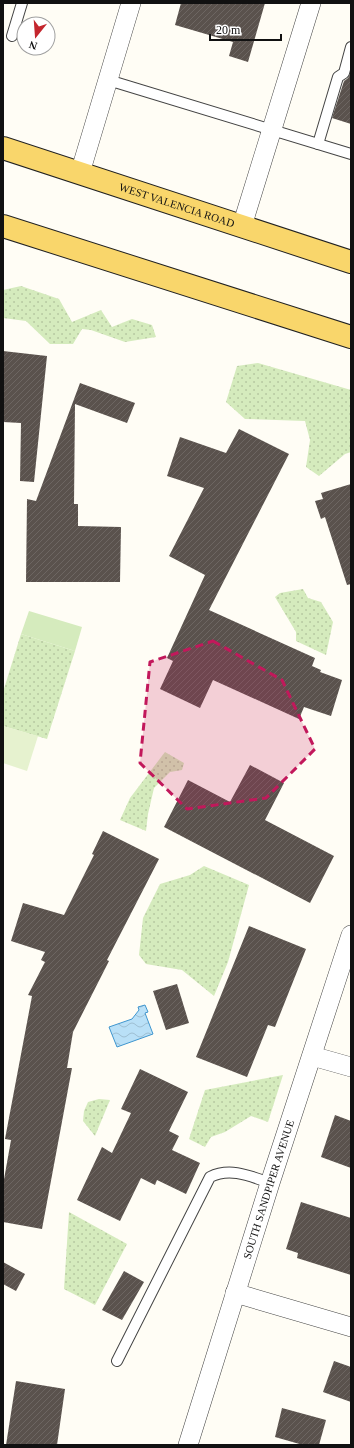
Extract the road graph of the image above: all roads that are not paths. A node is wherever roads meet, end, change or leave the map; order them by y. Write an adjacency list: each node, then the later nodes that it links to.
1 (22, 3): 4 (lane)
2 (131, 3): 6 (street)
3 (311, 3): 7 (street)
4 (12, 36)
5 (351, 47): 8 (lane)
6 (108, 80): 7 (lane); 11 (street)
7 (272, 131): 8 (lane); 13 (street)
8 (318, 144): 10 (lane)
9 (3, 148): 11 (main road, WEST VALENCIA ROAD)
10 (351, 154)
11 (80, 173): 13 (main road, WEST VALENCIA ROAD)
12 (3, 226): 15 (main road)
13 (242, 226): 14 (main road, WEST VALENCIA ROAD)
14 (351, 262)
15 (351, 337)
16 (351, 935): 17 (street, SOUTH SANDPIPER AVENUE)
17 (312, 1056): 18 (street); 19 (street, SOUTH SANDPIPER AVENUE)
18 (351, 1067)
19 (270, 1183): 20 (street, SOUTH SANDPIPER AVENUE); 22 (lane)
20 (235, 1293): 21 (street); 23 (street, SOUTH SANDPIPER AVENUE)
21 (351, 1327)
22 (117, 1361)
23 (188, 1445)

